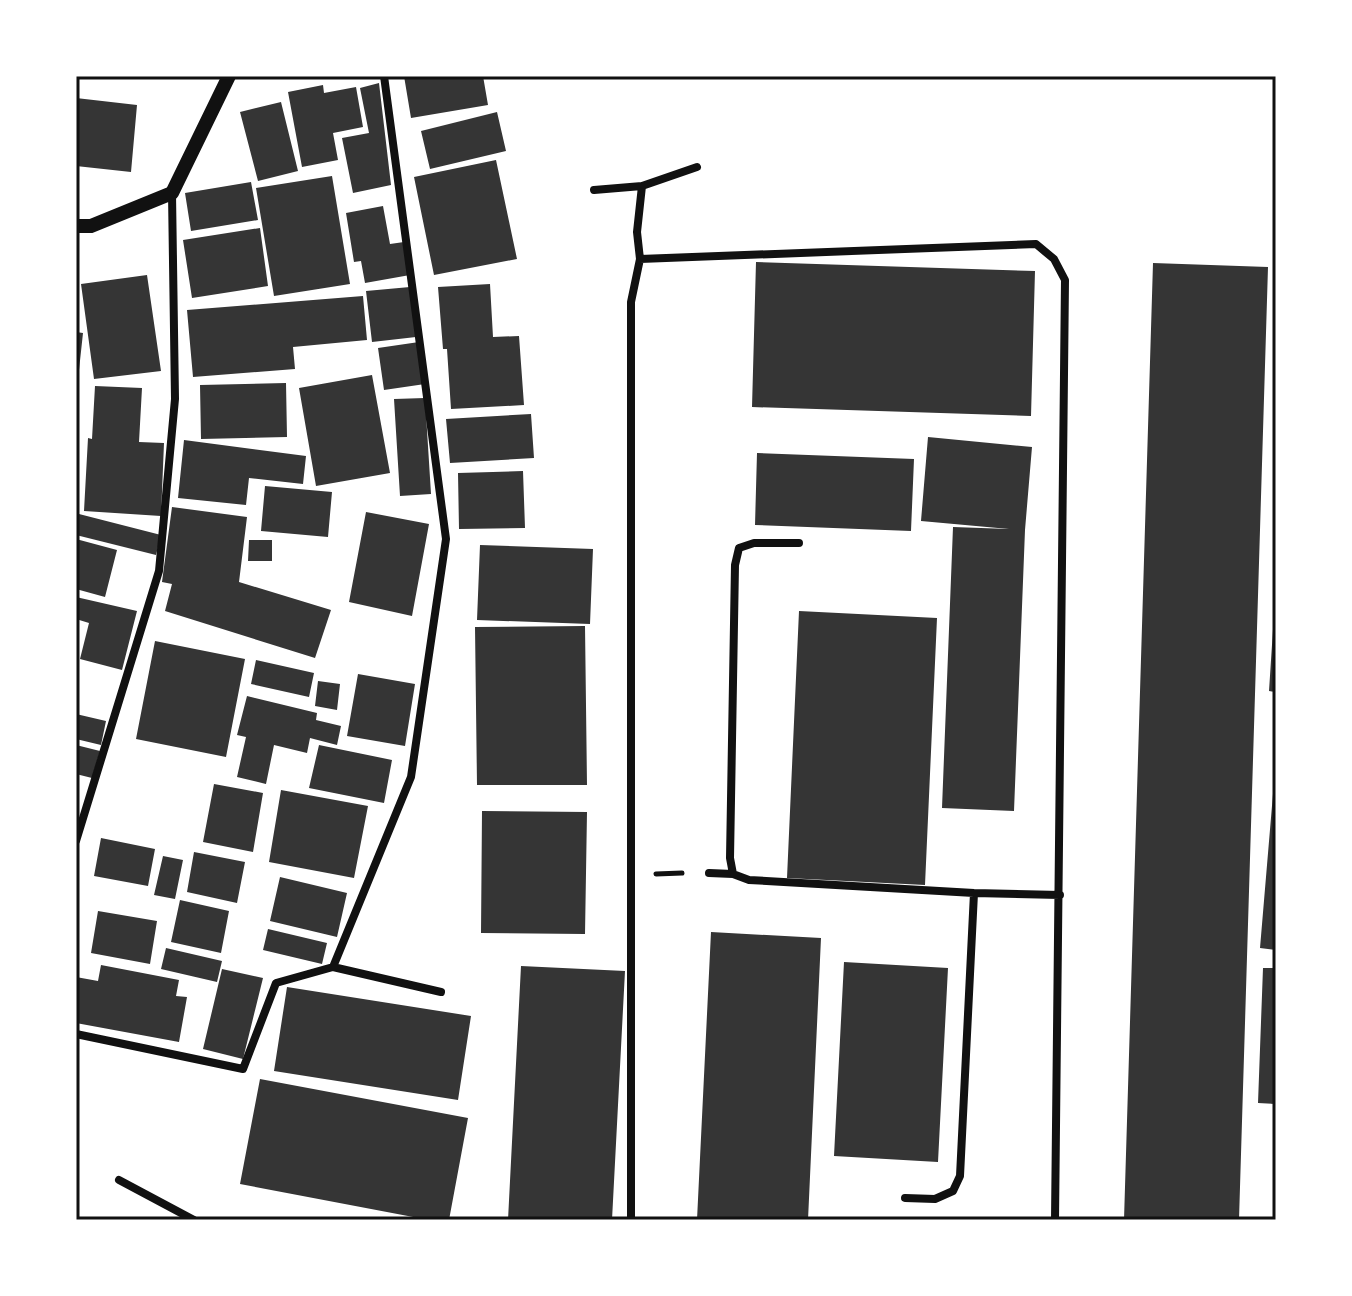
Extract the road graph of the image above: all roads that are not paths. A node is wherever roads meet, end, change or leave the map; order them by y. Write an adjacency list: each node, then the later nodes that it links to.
1 (229, 76): 6 (street)
2 (384, 76): 15 (street)
3 (697, 167): 4 (street)
4 (642, 186): 5 (street); 8 (street)
5 (594, 190)
6 (172, 193): 7 (street); 10 (street)
7 (76, 226)
8 (640, 259): 14 (street); 21 (street)
9 (799, 543): 12 (street)
10 (76, 841)
11 (709, 873): 12 (street)
12 (733, 874): 13 (street)
13 (974, 893): 14 (street); 19 (street)
14 (1060, 895): 22 (street)
15 (333, 967): 16 (street); 17 (street)
16 (441, 992)
17 (76, 1034)
18 (119, 1180): 20 (street)
19 (905, 1198)
20 (194, 1220)
21 (631, 1220)
22 (1055, 1220)

